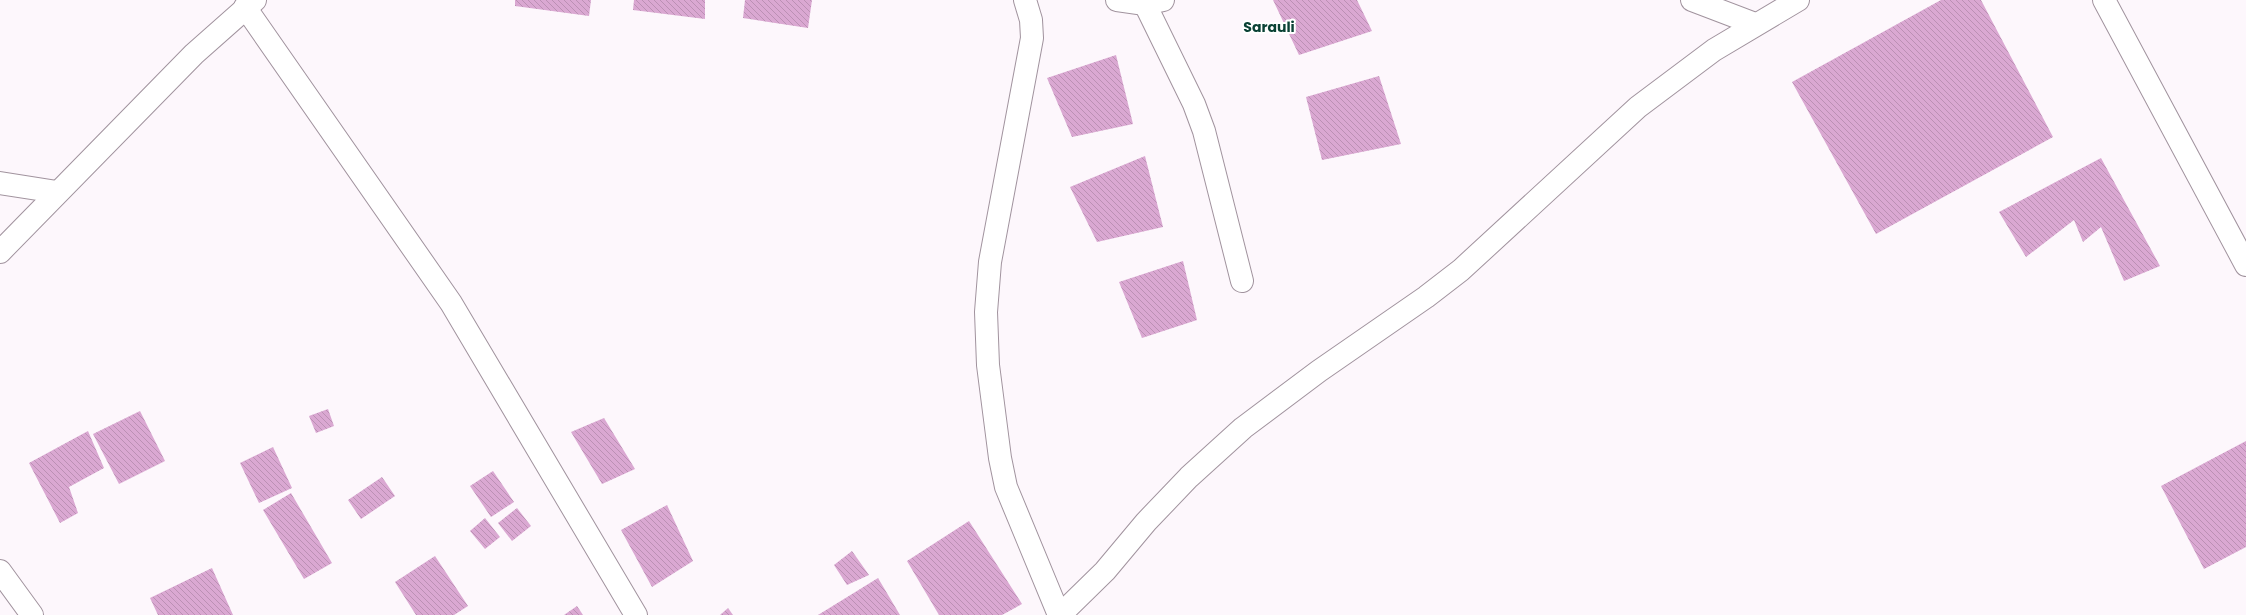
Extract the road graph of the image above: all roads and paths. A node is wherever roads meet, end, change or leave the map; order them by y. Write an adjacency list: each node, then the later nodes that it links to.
1 (1025, 0): 17 (street)
2 (1117, 0): 6 (street)
3 (1692, 0): 8 (street)
4 (1798, 0): 8 (street)
5 (2104, 0): 12 (street)
6 (1154, 2): 13 (street)
7 (250, 4): 10 (street); 16 (street)
8 (1755, 24): 17 (street)
9 (0, 183): 10 (street)
10 (57, 192): 11 (street)
11 (0, 252)
12 (2246, 265)
13 (1242, 281)
14 (0, 571): 15 (street)
15 (32, 615)
16 (636, 615)
17 (1060, 615)

